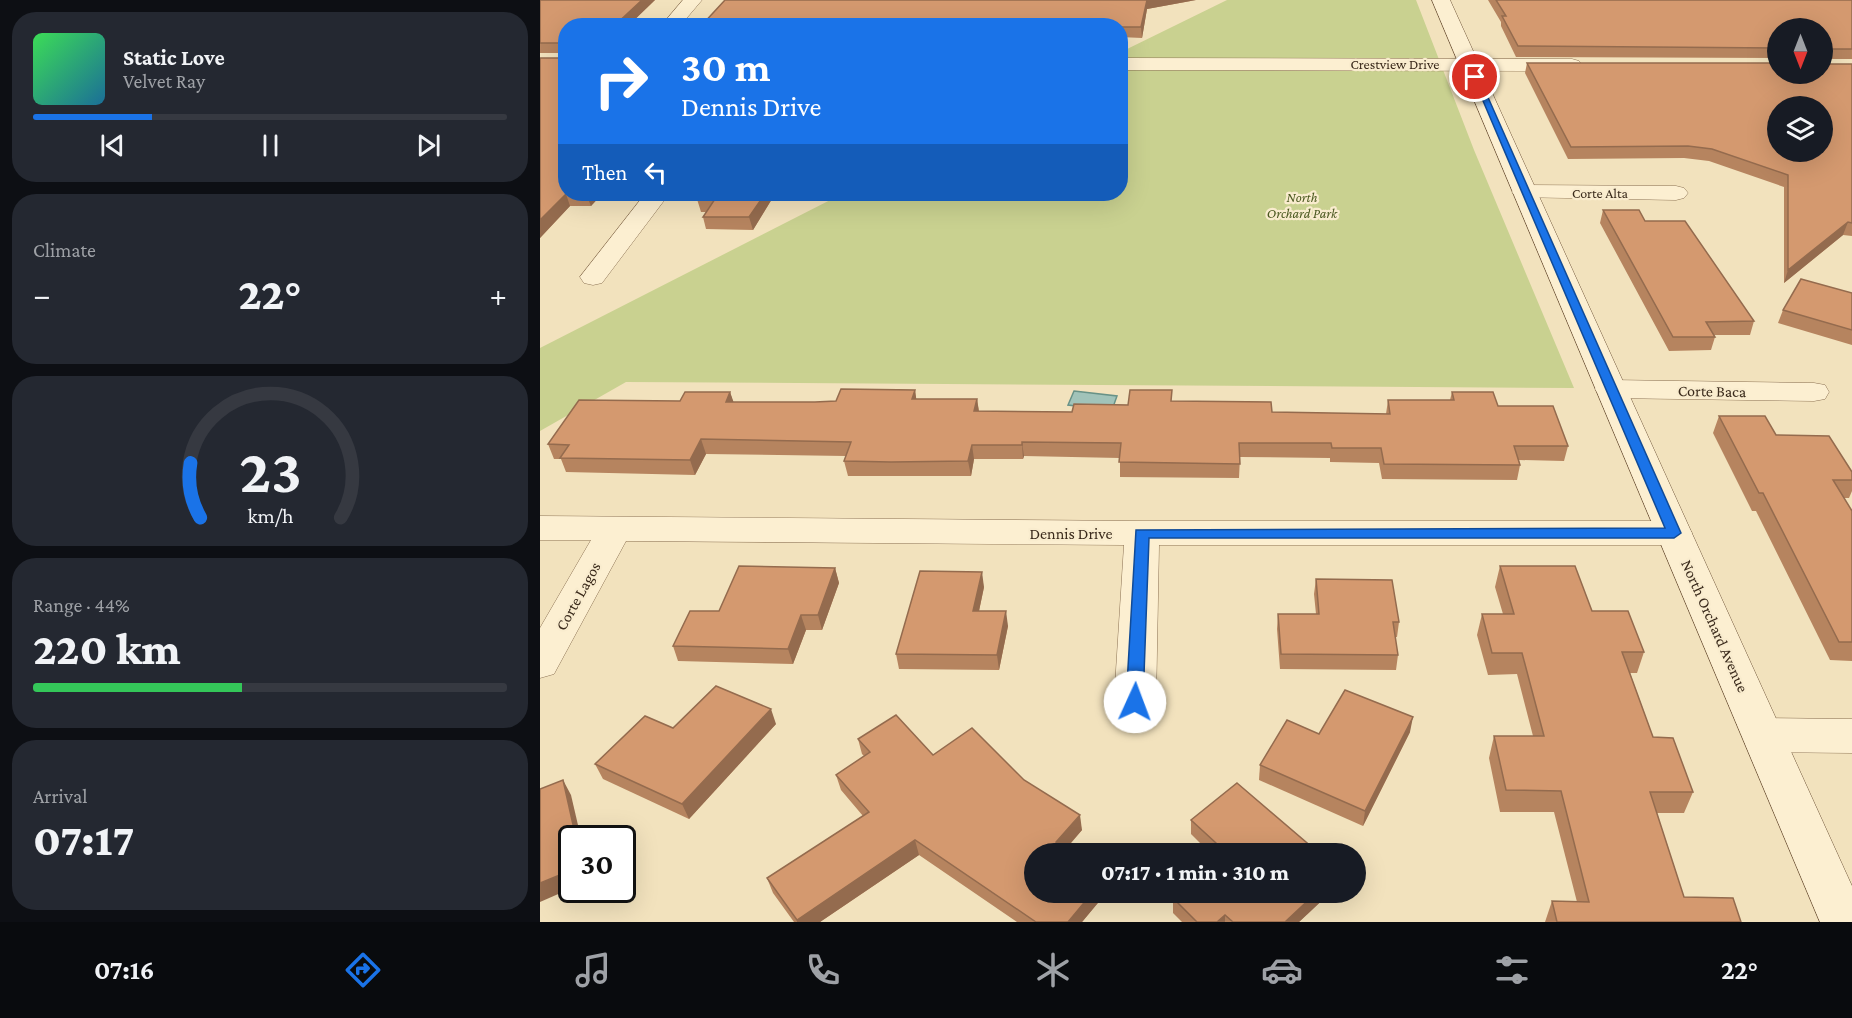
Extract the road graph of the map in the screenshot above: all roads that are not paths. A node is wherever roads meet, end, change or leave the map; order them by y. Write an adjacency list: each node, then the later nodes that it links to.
1 (693, 0): 3 (street)
2 (1441, 0): 5 (street, North Orchard Avenue)
3 (677, 18)
4 (1128, 64): 5 (street, Crestview Drive)
5 (1470, 64): 6 (street, Crestview Drive); 7 (street, North Orchard Avenue)
6 (1586, 65)
7 (1524, 192): 8 (street, Corte Alta); 11 (street, North Orchard Avenue)
8 (1676, 193)
9 (652, 201): 10 (street)
10 (593, 277)
11 (1610, 389): 12 (street, Corte Baca); 16 (street, North Orchard Avenue)
12 (1814, 393)
13 (540, 528): 14 (street, Dennis Drive)
14 (615, 529): 15 (street, Dennis Drive); 17 (street, Corte Lagos)
15 (1142, 533): 16 (street, Dennis Drive); 18 (street)
16 (1674, 533): 19 (street, North Orchard Avenue)
17 (540, 663)
18 (1135, 702)
19 (1763, 735): 20 (street); 21 (street, North Orchard Avenue)
20 (1852, 736)
21 (1844, 922)

